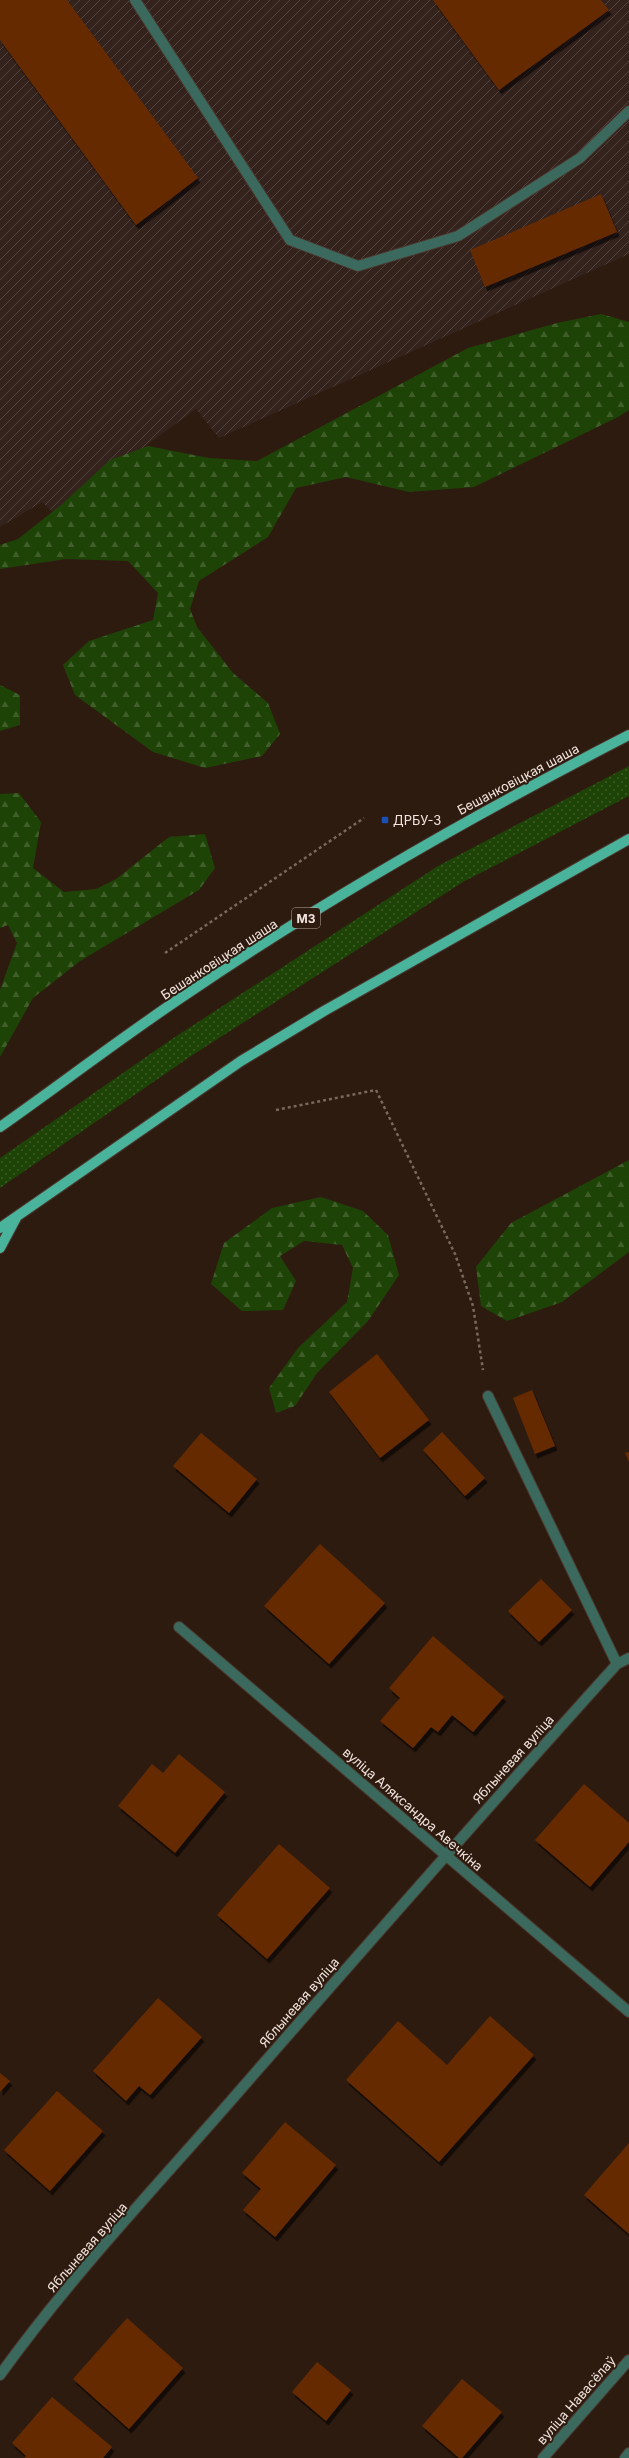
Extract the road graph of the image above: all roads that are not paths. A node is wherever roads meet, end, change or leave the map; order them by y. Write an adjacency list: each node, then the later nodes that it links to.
1 (135, 0): 2 (street)
2 (629, 112)
3 (629, 736): 5 (main road, Бешанковіцкая шаша / М3)
4 (629, 839): 6 (main road)
5 (0, 1127)
6 (17, 1215): 7 (main road); 8 (main road)
7 (0, 1228)
8 (0, 1248)
9 (488, 1396): 12 (street)
10 (179, 1627): 13 (street, вуліца Аляксандра Авечкіна)
11 (629, 1658): 12 (street, Яблыневая вуліца)
12 (617, 1664): 13 (street, Яблыневая вуліца)
13 (445, 1854): 14 (street, вуліца Аляксандра Авечкіна); 16 (street, Яблыневая вуліца)
14 (629, 2012)
15 (629, 2360): 18 (street, вуліца Навасёлаў)
16 (0, 2375)
17 (629, 2453): 19 (street)
18 (543, 2458)
19 (625, 2458)

